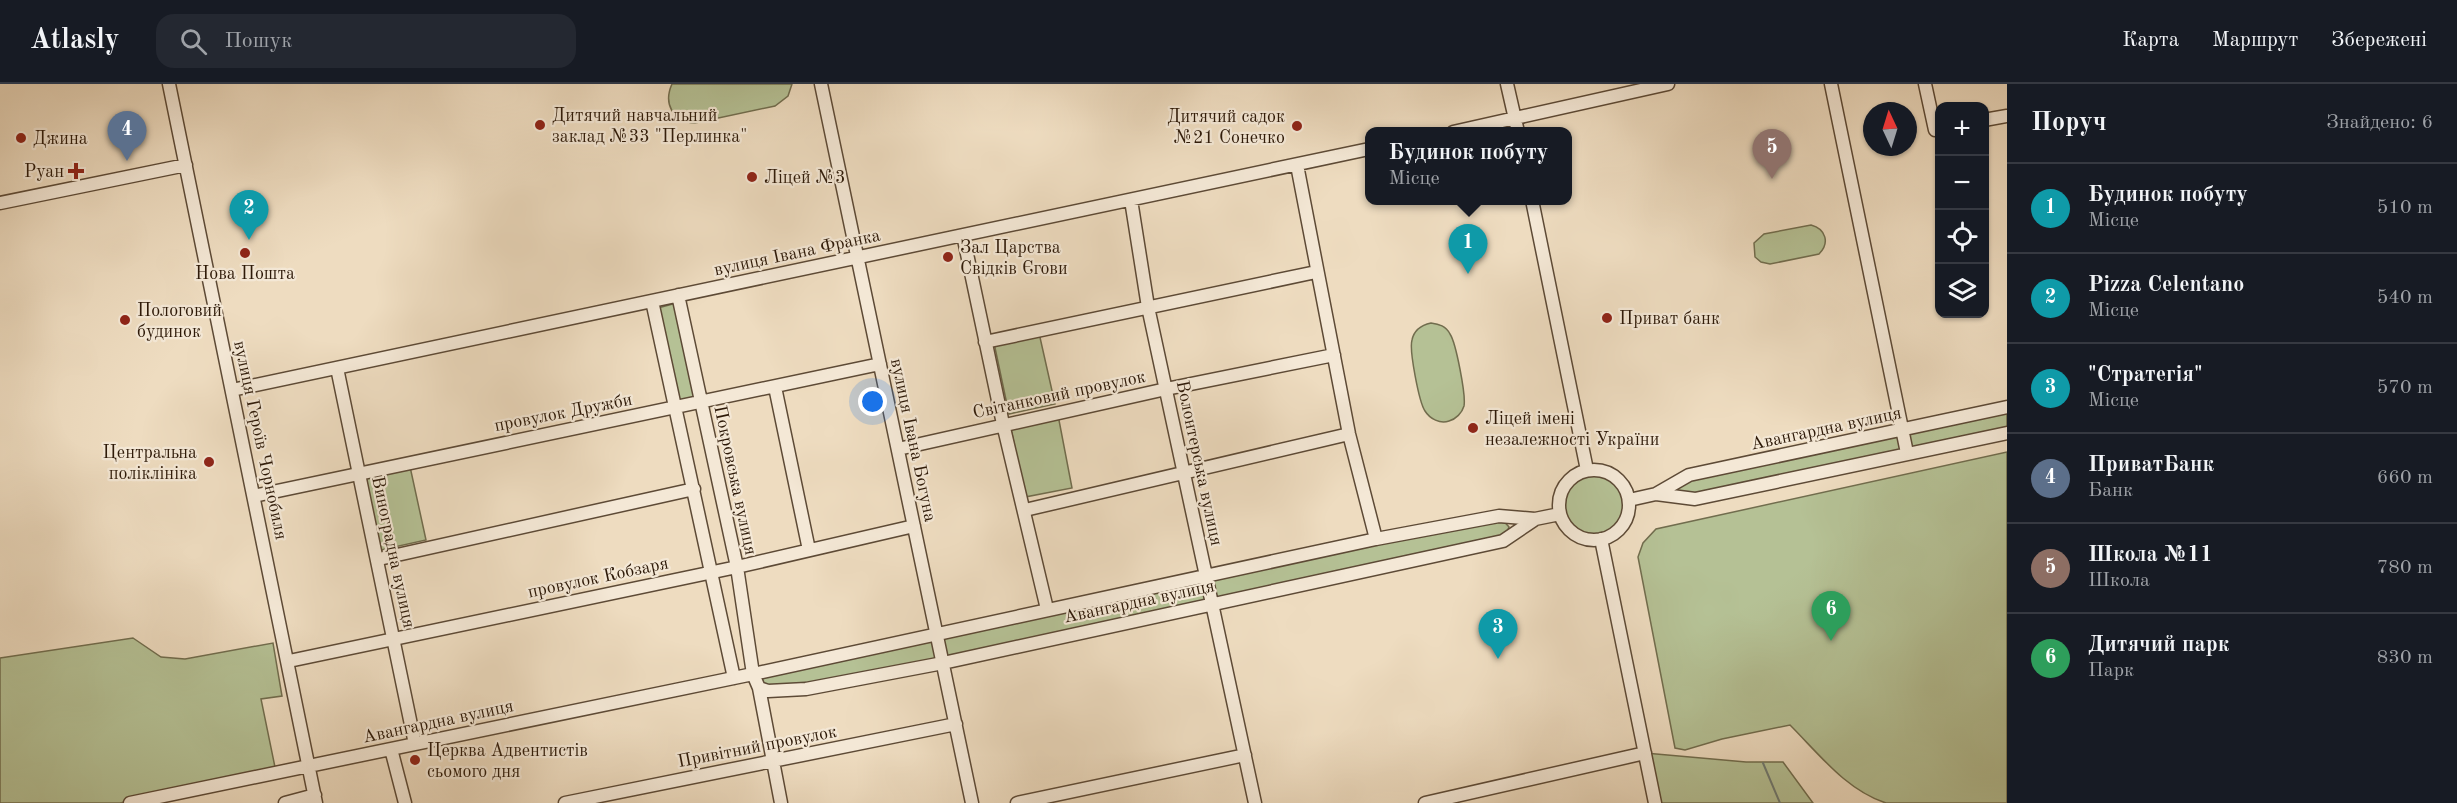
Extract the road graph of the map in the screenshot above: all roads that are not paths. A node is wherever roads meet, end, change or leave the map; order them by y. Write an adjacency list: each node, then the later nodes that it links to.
1 (170, 84): 14 (street, вулиця Героїв Чорнобиля)
2 (821, 84): 20 (street, вулиця Івана Богуна)
3 (1507, 84): 8 (street)
4 (1668, 84): 8 (street)
5 (1831, 84): 36 (street)
6 (1924, 84): 12 (street)
7 (2007, 116): 9 (street)
8 (1515, 118): 10 (street); 11 (street)
9 (1989, 119)
10 (1475, 127)
11 (1517, 127)
12 (1935, 130)
13 (1365, 150): 15 (street, вулиця Івана Франка)
14 (186, 165): 17 (street); 31 (street, вулиця Героїв Чорнобиля)
15 (1297, 165): 16 (street, вулиця Івана Франка); 21 (street)
16 (1131, 200): 19 (street, вулиця Івана Франка); 24 (street, Волонтерська вулиця)
17 (0, 203)
18 (1533, 205): 41 (street)
19 (963, 235): 20 (street, вулиця Івана Франка); 25 (street)
20 (858, 258): 22 (street, вулиця Івана Франка); 27 (street, вулиця Івана Богуна)
21 (1316, 272): 24 (street); 26 (street)
22 (678, 295): 23 (street, вулиця Івана Франка); 32 (street, Покровська вулиця)
23 (652, 301): 28 (street, вулиця Івана Франка); 34 (street)
24 (1148, 307): 25 (street); 30 (street, Волонтерська вулиця)
25 (985, 342): 35 (street)
26 (1334, 355): 30 (street, Світанковий провулок); 38 (street)
27 (880, 363): 29 (street, провулок Дружби); 39 (street, вулиця Івана Богуна)
28 (337, 368): 31 (street, вулиця Івана Франка); 42 (street, Виноградна вулиця)
29 (775, 387): 32 (street, провулок Дружби); 54 (street)
30 (1166, 389): 35 (street, Світанковий провулок); 43 (street, Волонтерська вулиця)
31 (232, 390): 46 (street, вулиця Героїв Чорнобиля)
32 (701, 403): 34 (street, провулок Дружби); 56 (street, Покровська вулиця)
33 (2007, 407): 36 (street, Авангардна вулиця)
34 (675, 408): 42 (street, провулок Дружби); 44 (street)
35 (1003, 424): 39 (street, Світанковий провулок); 48 (street)
36 (1902, 430): 40 (street); 45 (street, Авангардна вулиця)
37 (2007, 433): 40 (street, Авангардна вулиця)
38 (1349, 434): 43 (street); 52 (street)
39 (898, 449): 51 (street, вулиця Івана Богуна)
40 (1907, 453): 45 (street, Авангардна вулиця)
41 (1587, 470): 47 (street); 49 (street)
42 (358, 472): 46 (street, провулок Дружби); 55 (street, Виноградна вулиця)
43 (1185, 472): 48 (street); 58 (street, Волонтерська вулиця)
44 (694, 489): 55 (street); 57 (street)
45 (1656, 494): 47 (street, Авангардна вулиця)
46 (254, 496): 63 (street, вулиця Героїв Чорнобиля)
47 (1629, 500): 53 (street)
48 (1025, 510): 60 (street)
49 (1560, 514): 50 (street, Авангардна вулиця); 53 (street)
50 (1535, 519): 52 (street, Авангардна вулиця); 59 (street, Авангардна вулиця)
51 (914, 526): 54 (street, провулок Кобзаря); 61 (street, вулиця Івана Богуна)
52 (1376, 539): 58 (street, Авангардна вулиця)
53 (1601, 539): 71 (street)
54 (809, 550): 56 (street, провулок Кобзаря)
55 (379, 559): 62 (street, Виноградна вулиця)
56 (736, 567): 57 (street, провулок Кобзаря); 65 (street, Покровська вулиця)
57 (712, 571): 62 (street, провулок Кобзаря); 66 (street)
58 (1205, 576): 59 (street, Волонтерська вулиця); 60 (street, Авангардна вулиця)
59 (1214, 603): 64 (street, Авангардна вулиця); 72 (street, Волонтерська вулиця)
60 (1047, 609): 61 (street, Авангардна вулиця)
61 (937, 633): 64 (street, вулиця Івана Богуна); 65 (street, Авангардна вулиця)
62 (395, 638): 63 (street, провулок Кобзаря); 69 (street, Виноградна вулиця)
63 (289, 661): 74 (street, вулиця Героїв Чорнобиля)
64 (943, 663): 67 (street, Авангардна вулиця); 68 (street, вулиця Івана Богуна)
65 (753, 674): 66 (street, Авангардна вулиця); 67 (street)
66 (734, 678): 69 (street, Авангардна вулиця)
67 (759, 688): 73 (street)
68 (956, 724): 73 (street, Привітний провулок); 81 (street, вулиця Івана Богуна)
69 (416, 744): 70 (street, Авангардна вулиця)
70 (391, 748): 74 (street, Авангардна вулиця); 78 (street)
71 (1645, 753): 84 (street); 85 (street)
72 (1245, 755): 82 (street); 83 (street, Волонтерська вулиця)
73 (772, 761): 79 (street, Привітний провулок); 80 (street)
74 (309, 766): 75 (street, вулиця Героїв Чорнобиля); 76 (street, Авангардна вулиця)
75 (316, 799): 77 (street)
76 (130, 803)
77 (285, 803)
78 (405, 803)
79 (565, 803)
80 (781, 803)
81 (972, 803)
82 (1017, 803)
83 (1255, 803)
84 (1425, 803)
85 (1655, 803)

